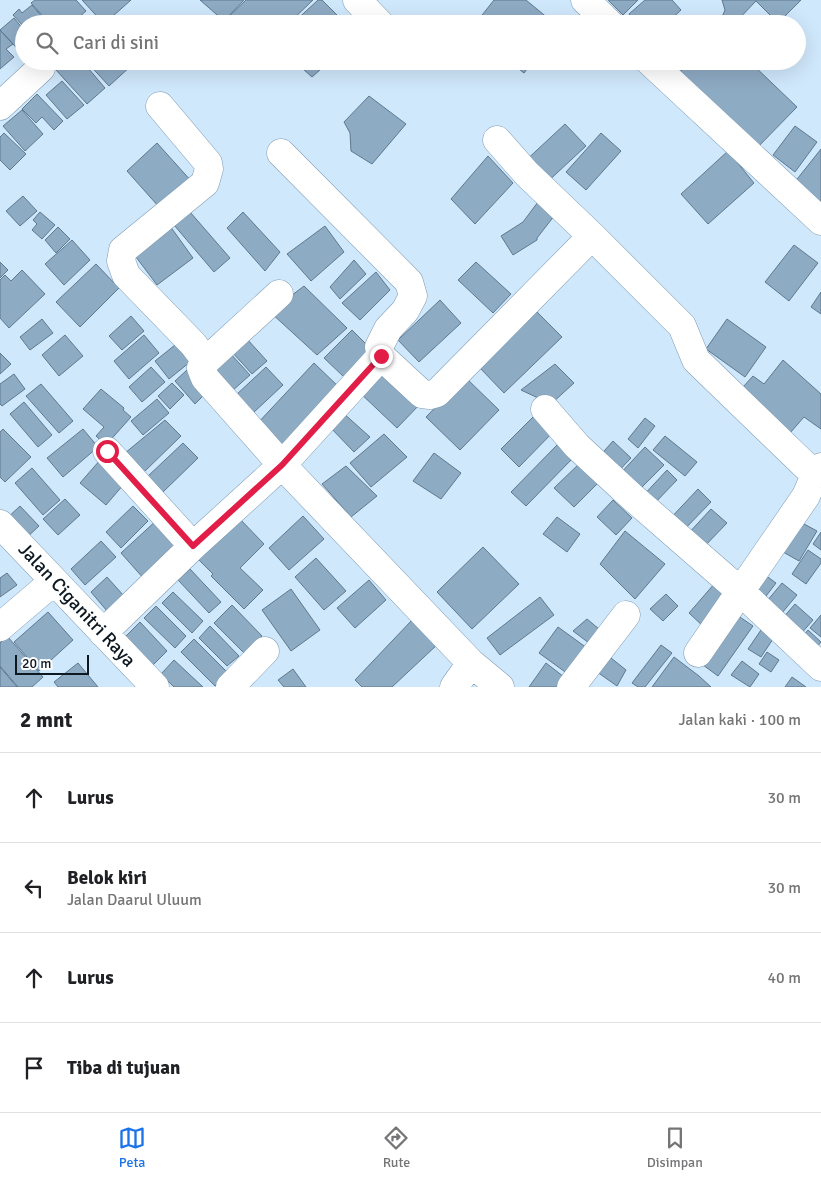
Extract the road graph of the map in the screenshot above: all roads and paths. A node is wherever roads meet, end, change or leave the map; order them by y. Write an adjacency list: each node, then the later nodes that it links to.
1 (357, 0): 3 (street)
2 (585, 0): 4 (street)
3 (371, 15)
4 (601, 15)
5 (39, 70): 7 (street)
6 (659, 70): 11 (street)
7 (0, 106)
8 (160, 106): 15 (street)
9 (497, 140): 12 (street)
10 (281, 153): 14 (street)
11 (821, 222)
12 (592, 236): 14 (street); 19 (street)
13 (279, 294): 15 (street)
14 (381, 356): 18 (street)
15 (206, 361): 18 (street)
16 (545, 409): 23 (street)
17 (107, 451): 21 (street)
18 (282, 465): 21 (street); 29 (street)
19 (816, 487): 23 (street)
20 (0, 524): 22 (street, Jalan Ciganitri Raya)
21 (193, 546): 26 (street)
22 (54, 581): 25 (street); 26 (street, Jalan Ciganitri Raya)
23 (740, 591): 28 (street); 30 (street)
24 (626, 615): 35 (street)
25 (0, 628)
26 (103, 633): 31 (street, Jalan Ciganitri Raya)
27 (266, 651): 32 (street)
28 (698, 653)
29 (471, 663): 33 (street); 34 (street)
30 (821, 667)
31 (155, 687)
32 (230, 687)
33 (454, 687)
34 (500, 687)
35 (570, 687)

